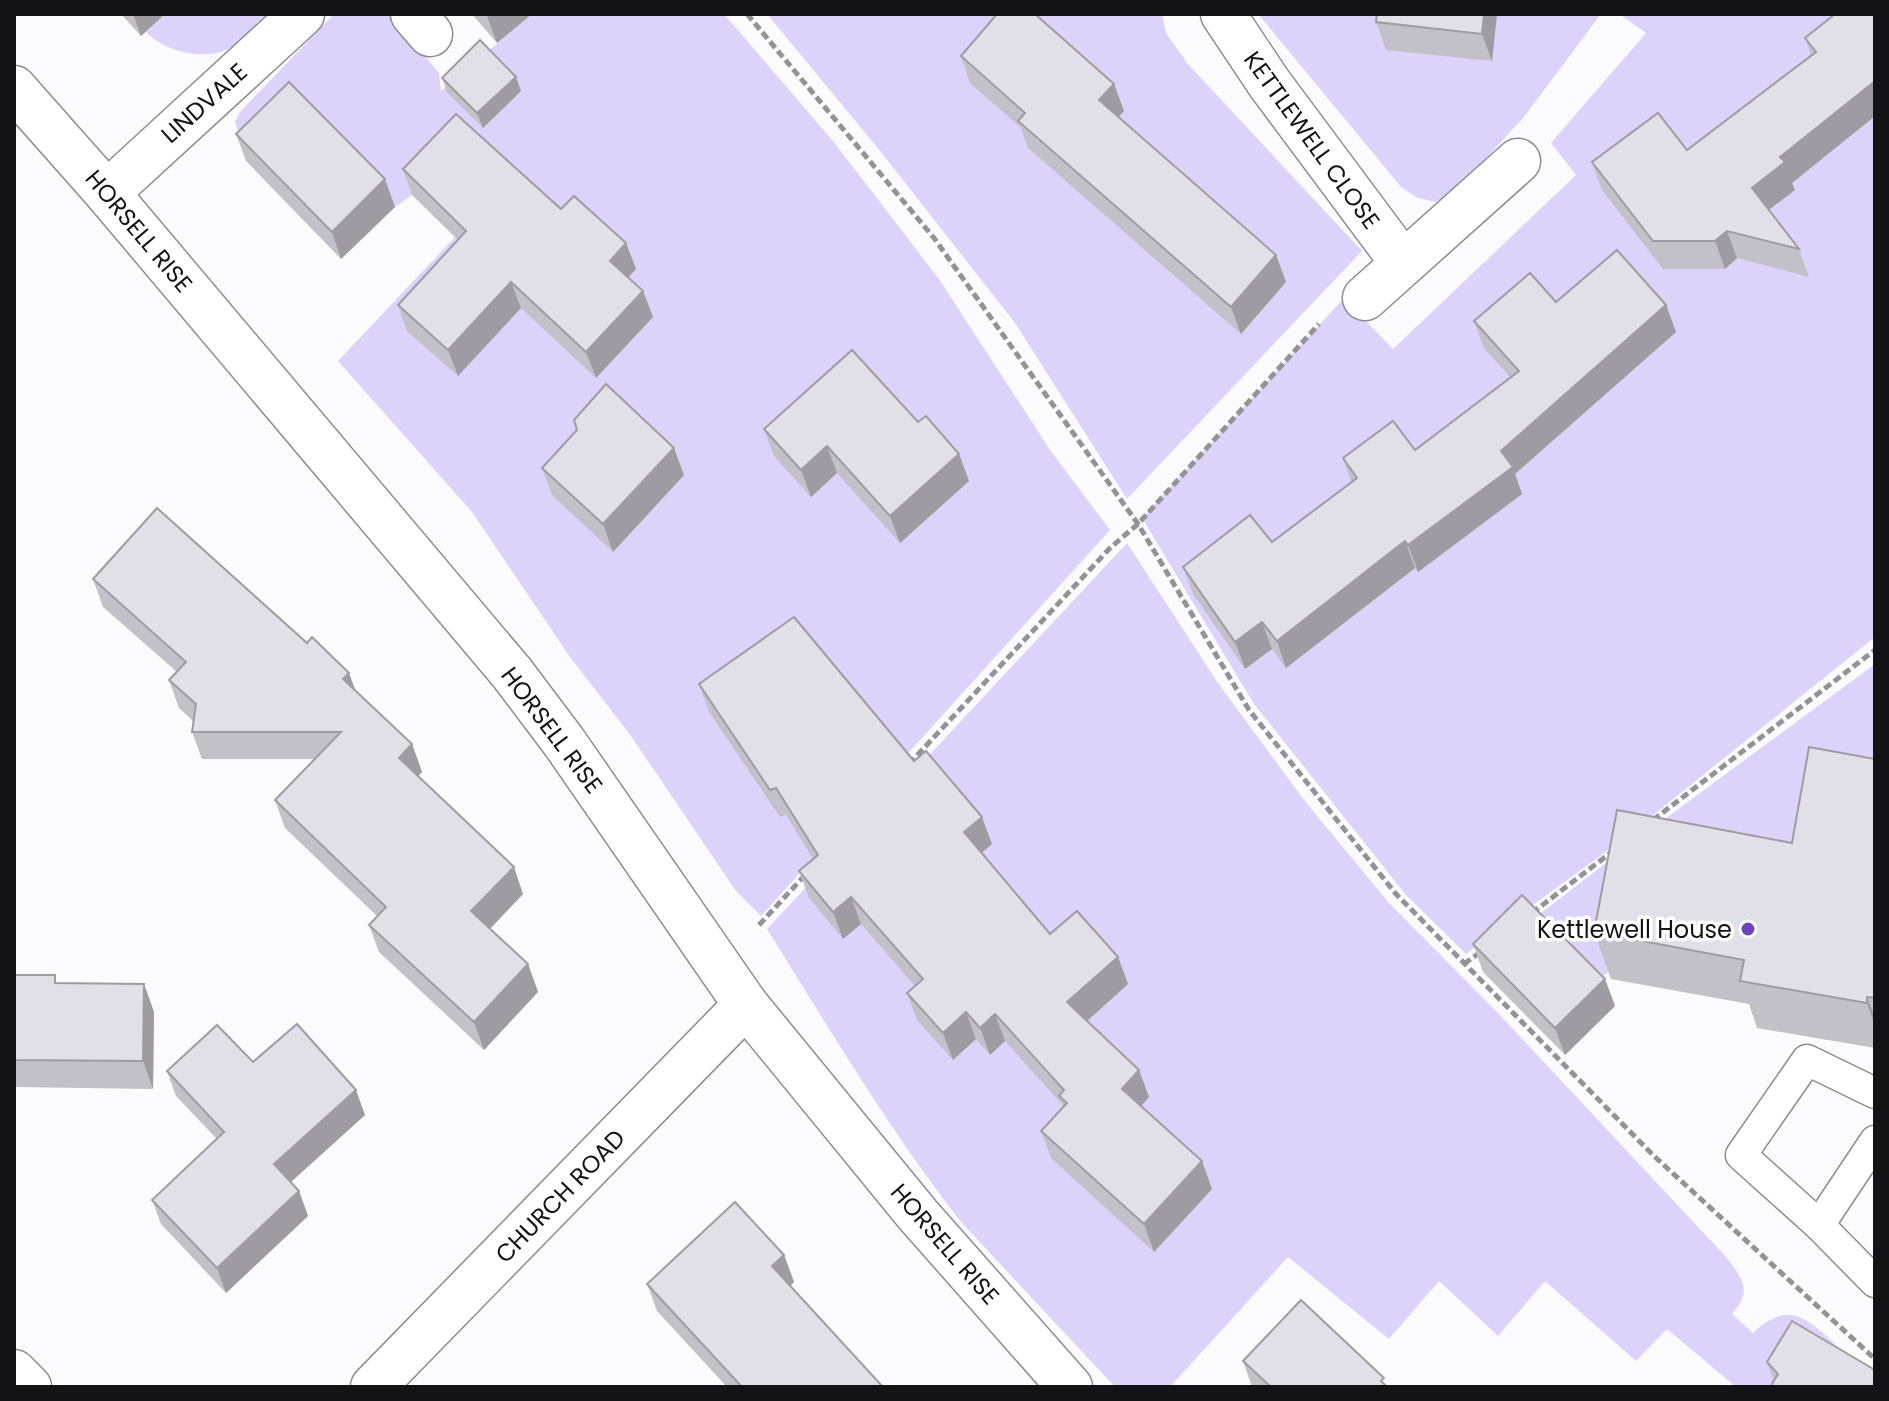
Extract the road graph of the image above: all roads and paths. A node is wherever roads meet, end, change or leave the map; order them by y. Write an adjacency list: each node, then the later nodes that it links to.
1 (302, 14): 6 (street, LINDVALE)
2 (747, 14): 10 (path)
3 (1223, 14): 7 (street, KETTLEWELL CLOSE)
4 (14, 88): 6 (street, HORSELL RISE)
5 (1518, 161): 7 (street)
6 (107, 193): 20 (street, HORSELL RISE)
7 (1403, 263): 8 (street)
8 (1365, 298)
9 (1324, 318): 10 (path)
10 (1138, 524): 12 (path); 19 (path)
11 (1875, 650): 13 (path)
12 (904, 769)
13 (1651, 822)
14 (1614, 850): 16 (path)
15 (817, 863): 17 (path)
16 (1527, 917)
17 (752, 933)
18 (1489, 945): 19 (path)
19 (1464, 964): 25 (path)
20 (746, 1005): 28 (street, CHURCH ROAD); 29 (street, HORSELL RISE)
21 (1875, 1093): 23 (lane)
22 (1875, 1141): 23 (lane)
23 (1819, 1225): 24 (lane)
24 (1875, 1282)
25 (1875, 1359)
26 (14, 1372): 27 (street)
27 (29, 1387)
28 (373, 1387)
29 (1070, 1387)

